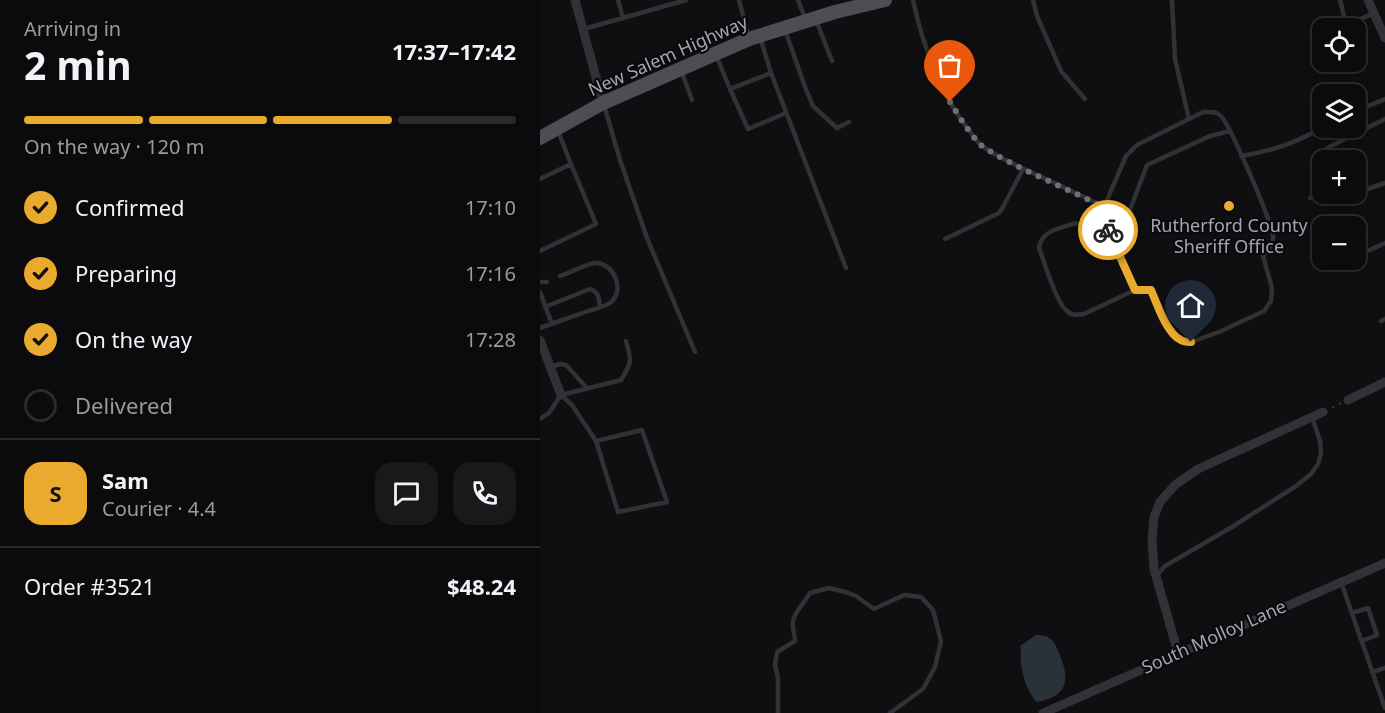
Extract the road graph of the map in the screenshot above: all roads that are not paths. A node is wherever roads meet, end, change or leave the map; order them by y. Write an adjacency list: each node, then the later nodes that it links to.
1 (575, 0): 16 (street)
2 (618, 0): 12 (lane)
3 (686, 0): 12 (lane)
4 (739, 0): 18 (lane)
5 (798, 0): 14 (lane)
6 (885, 0): 14 (main road, New Salem Highway)
7 (913, 0): 40 (lane)
8 (1033, 0): 25 (lane)
9 (1172, 0): 31 (lane)
10 (1340, 0): 13 (lane)
11 (1368, 0): 13 (street)
12 (623, 18): 16 (lane)
13 (1379, 18): 17 (street)
14 (811, 19): 15 (main road, New Salem Highway); 20 (lane)
15 (784, 27): 18 (main road, New Salem Highway); 32 (lane)
16 (584, 29): 27 (street)
17 (1384, 33)
18 (754, 37): 19 (main road, New Salem Highway); 22 (lane)
19 (715, 53): 21 (main road, New Salem Highway); 23 (lane)
20 (832, 61)
21 (680, 68): 24 (lane); 27 (main road, New Salem Highway)
22 (771, 72): 23 (lane); 29 (lane)
23 (730, 89): 29 (lane)
24 (692, 99)
25 (1085, 99)
26 (1385, 99): 28 (lane)
27 (603, 103): 33 (main road, New Salem Highway); 62 (lane)
28 (1366, 107)
29 (786, 113): 50 (lane)
30 (1385, 118): 37 (lane)
31 (1189, 119): 34 (lane); 44 (lane)
32 (849, 122)
33 (557, 128): 36 (main road, New Salem Highway); 39 (lane)
34 (1230, 131): 38 (lane); 44 (lane)
35 (1312, 133): 38 (lane)
36 (540, 138)
37 (1326, 150)
38 (1241, 156): 54 (lane)
39 (571, 164): 41 (lane); 48 (lane)
40 (1023, 169): 44 (lane); 46 (lane)
41 (540, 179)
42 (1385, 183): 43 (lane)
43 (1366, 190)
44 (1104, 207): 45 (lane)
45 (1104, 219): 54 (lane); 54 (lane)
46 (945, 239)
47 (1385, 243): 49 (lane)
48 (540, 250)
49 (1366, 252)
50 (846, 268)
51 (560, 276): 57 (lane)
52 (540, 282): 53 (lane)
53 (547, 282)
54 (1135, 290)
55 (540, 292): 56 (lane)
56 (545, 307): 57 (lane); 58 (lane)
57 (600, 307): 58 (lane)
58 (552, 324): 59 (lane)
59 (540, 328)
60 (540, 340): 63 (street)
61 (626, 340): 65 (lane)
62 (695, 352)
63 (550, 367): 65 (lane); 66 (street)
64 (1385, 382): 67 (street)
65 (586, 388): 66 (lane)
66 (561, 395): 70 (lane); 71 (lane)
67 (1348, 400)
68 (1323, 412): 69 (street)
69 (1312, 417): 73 (lane); 73 (street)
70 (540, 420)
71 (596, 441): 71 (lane)
72 (1385, 563): 74 (street, South Molloy Lane)
73 (1156, 576): 77 (street)
74 (1341, 582): 75 (lane); 77 (street, South Molloy Lane)
75 (1352, 613): 76 (lane); 76 (lane)
76 (1362, 641): 79 (lane)
77 (1178, 653): 83 (street, South Molloy Lane)
78 (1385, 668): 79 (lane)
79 (1372, 672): 80 (lane)
80 (1385, 708)
81 (778, 713): 82 (lane)
82 (890, 713)
83 (1043, 713)

